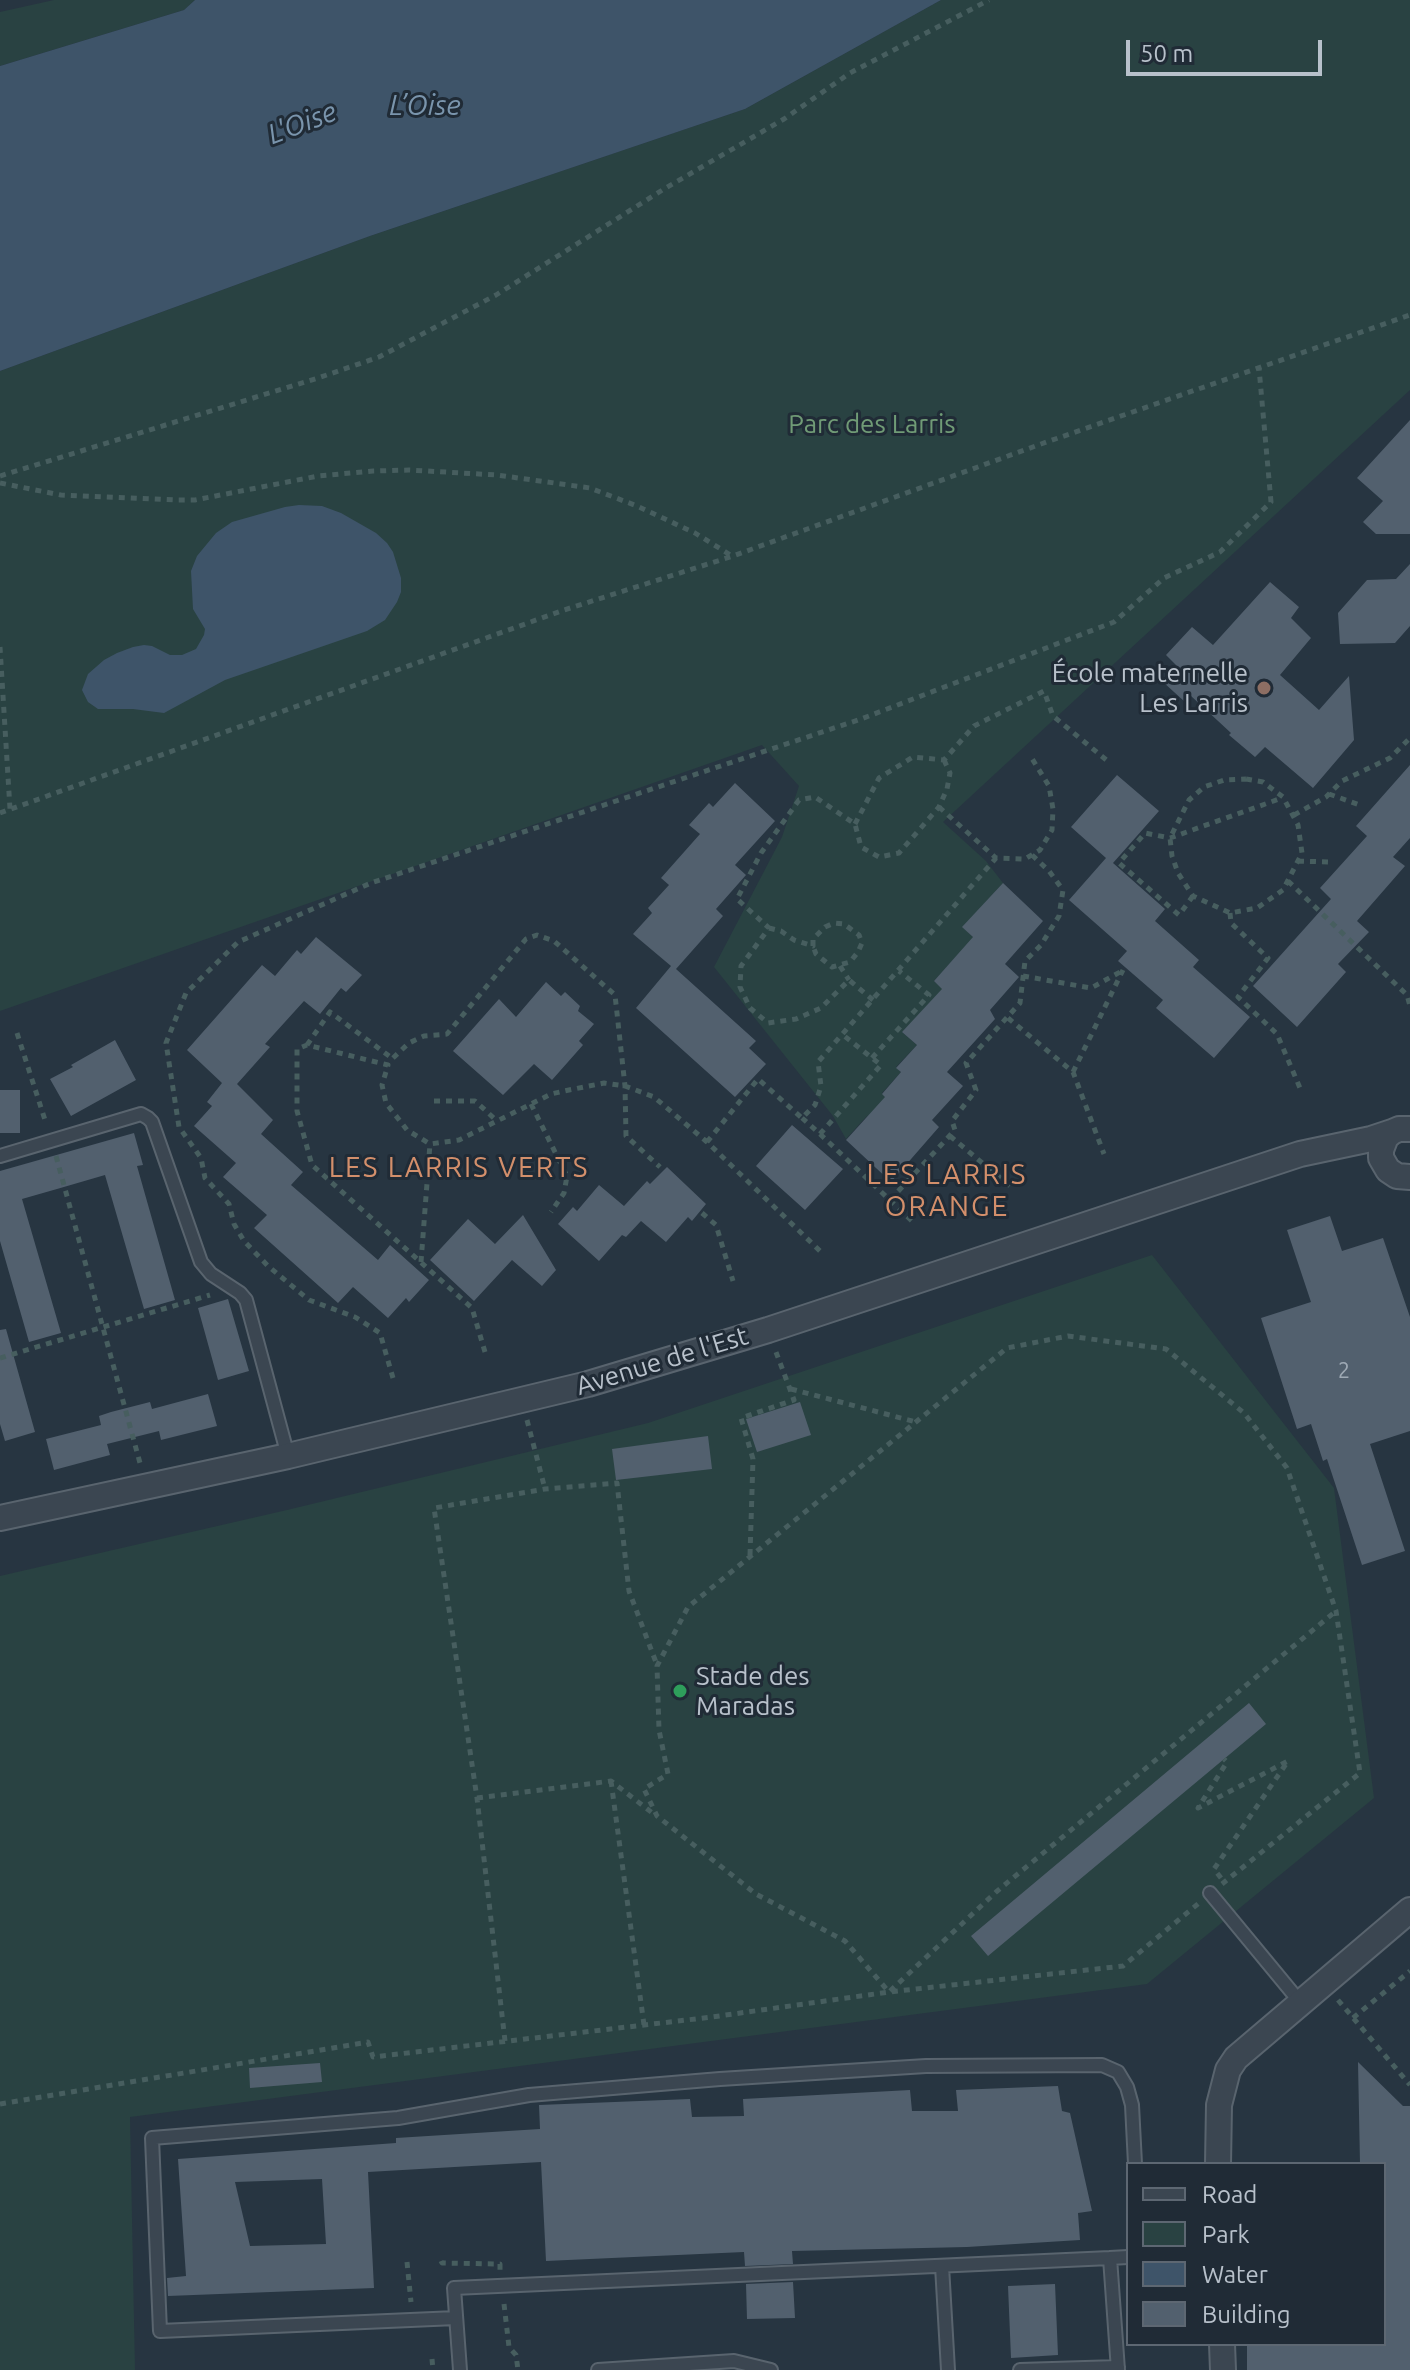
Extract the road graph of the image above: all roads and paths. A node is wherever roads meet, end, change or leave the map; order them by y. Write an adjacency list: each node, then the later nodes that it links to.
1 (989, 0): 4 (path)
2 (1410, 315): 3 (path)
3 (1259, 368): 6 (path); 75 (path)
4 (0, 476)
5 (0, 483): 6 (path)
6 (733, 556): 16 (path)
7 (0, 647): 16 (path)
8 (1410, 738): 12 (path)
9 (1031, 757): 21 (path)
10 (944, 760): 11 (path); 15 (path); 19 (path)
11 (1110, 763)
12 (1329, 794): 14 (path); 18 (path)
13 (1283, 797): 18 (path); 20 (path); 20 (path)
14 (1360, 805)
15 (939, 807): 19 (path); 22 (path)
16 (10, 809): 17 (path)
17 (0, 813)
18 (1294, 815): 23 (path)
19 (855, 824): 28 (path)
20 (1170, 838): 26 (path); 26 (path)
21 (1032, 855): 22 (path); 32 (path)
22 (996, 858): 31 (path)
23 (1298, 861): 24 (path); 25 (path)
24 (1329, 862)
25 (1288, 881): 27 (path); 34 (path)
26 (1193, 896): 27 (path)
27 (1230, 913): 46 (path)
28 (769, 928): 29 (path); 33 (path)
29 (813, 946): 30 (path); 30 (path)
30 (840, 966): 33 (path)
31 (899, 971): 35 (path); 42 (path)
32 (1023, 976): 37 (path); 44 (path)
33 (849, 980): 35 (path)
34 (1408, 993): 36 (path)
35 (873, 1000): 39 (path)
36 (1410, 1006)
37 (1008, 1018): 44 (path); 53 (path)
38 (17, 1033): 54 (path)
39 (843, 1035): 42 (path); 49 (path)
40 (307, 1045): 41 (path); 43 (path); 68 (path)
41 (393, 1058): 43 (path); 45 (path)
42 (872, 1058): 52 (path)
43 (388, 1065): 56 (path)
44 (1073, 1072): 58 (path)
45 (625, 1086): 48 (path); 55 (path); 60 (path)
46 (1300, 1088)
47 (434, 1101): 50 (path)
48 (531, 1104): 50 (path); 64 (path)
49 (802, 1118): 52 (path); 55 (path)
50 (496, 1120): 56 (path)
51 (1403, 1128): 57 (street, Avenue de l'Est); 61 (street)
52 (820, 1134): 63 (path)
53 (950, 1136): 62 (path); 63 (path)
54 (52, 1140): 59 (lane); 70 (lane); 71 (path)
55 (707, 1142): 67 (path)
56 (430, 1144): 68 (path)
57 (1310, 1152): 61 (street, Avenue de l'Est); 72 (street, Avenue de l'Est)
58 (1104, 1154)
59 (0, 1156)
60 (660, 1167)
61 (1401, 1179)
62 (1010, 1186)
63 (890, 1200): 66 (path)
64 (551, 1212)
65 (702, 1213): 69 (path)
66 (912, 1221)
67 (821, 1252)
68 (421, 1263): 73 (path)
69 (733, 1281)
70 (233, 1288): 71 (path); 79 (lane)
71 (103, 1327): 74 (path); 80 (path)
72 (768, 1330): 76 (path); 77 (street, Avenue de l'Est)
73 (485, 1352)
74 (0, 1358)
75 (393, 1378)
76 (790, 1389): 78 (path); 83 (path)
77 (523, 1401): 79 (street, Avenue de l'Est); 81 (path)
78 (916, 1422): 83 (path); 84 (path)
79 (288, 1456): 80 (street, Avenue de l'Est)
80 (147, 1488): 82 (street, Avenue de l'Est)
81 (545, 1489): 85 (path); 88 (path)
82 (0, 1518)
83 (750, 1556): 85 (path)
84 (1336, 1611): 90 (path); 95 (path)
85 (657, 1666): 89 (path)
86 (1224, 1759): 90 (path)
87 (611, 1781): 88 (path); 89 (path); 98 (path)
88 (477, 1798): 99 (path)
89 (657, 1816): 95 (path)
90 (1224, 1882): 91 (path)
91 (1210, 1893): 95 (path); 96 (lane)
92 (1410, 1910): 94 (street)
93 (1410, 1971): 97 (path)
94 (1324, 1983): 96 (street); 97 (path)
95 (889, 1992): 98 (path)
96 (1300, 2002): 103 (street)
97 (1353, 2018): 100 (path)
98 (644, 2025): 99 (path)
99 (505, 2041): 101 (path)
100 (1410, 2085)
101 (0, 2104)
102 (1135, 2162): 111 (lane)
103 (1218, 2162)
104 (1126, 2257): 105 (lane)
105 (1110, 2258): 108 (lane); 114 (lane)
106 (441, 2261): 109 (path)
107 (407, 2262): 111 (path)
108 (942, 2266): 109 (lane); 120 (lane)
109 (501, 2286): 110 (lane); 117 (path)
110 (456, 2318): 111 (lane); 116 (lane)
111 (413, 2320)
112 (1222, 2346): 122 (street)
113 (432, 2359): 115 (path)
114 (1118, 2368): 121 (lane)
115 (433, 2370)
116 (460, 2370)
117 (518, 2370)
118 (598, 2370): 119 (lane)
119 (771, 2370)
120 (948, 2370)
121 (1020, 2370)
122 (1223, 2370)

